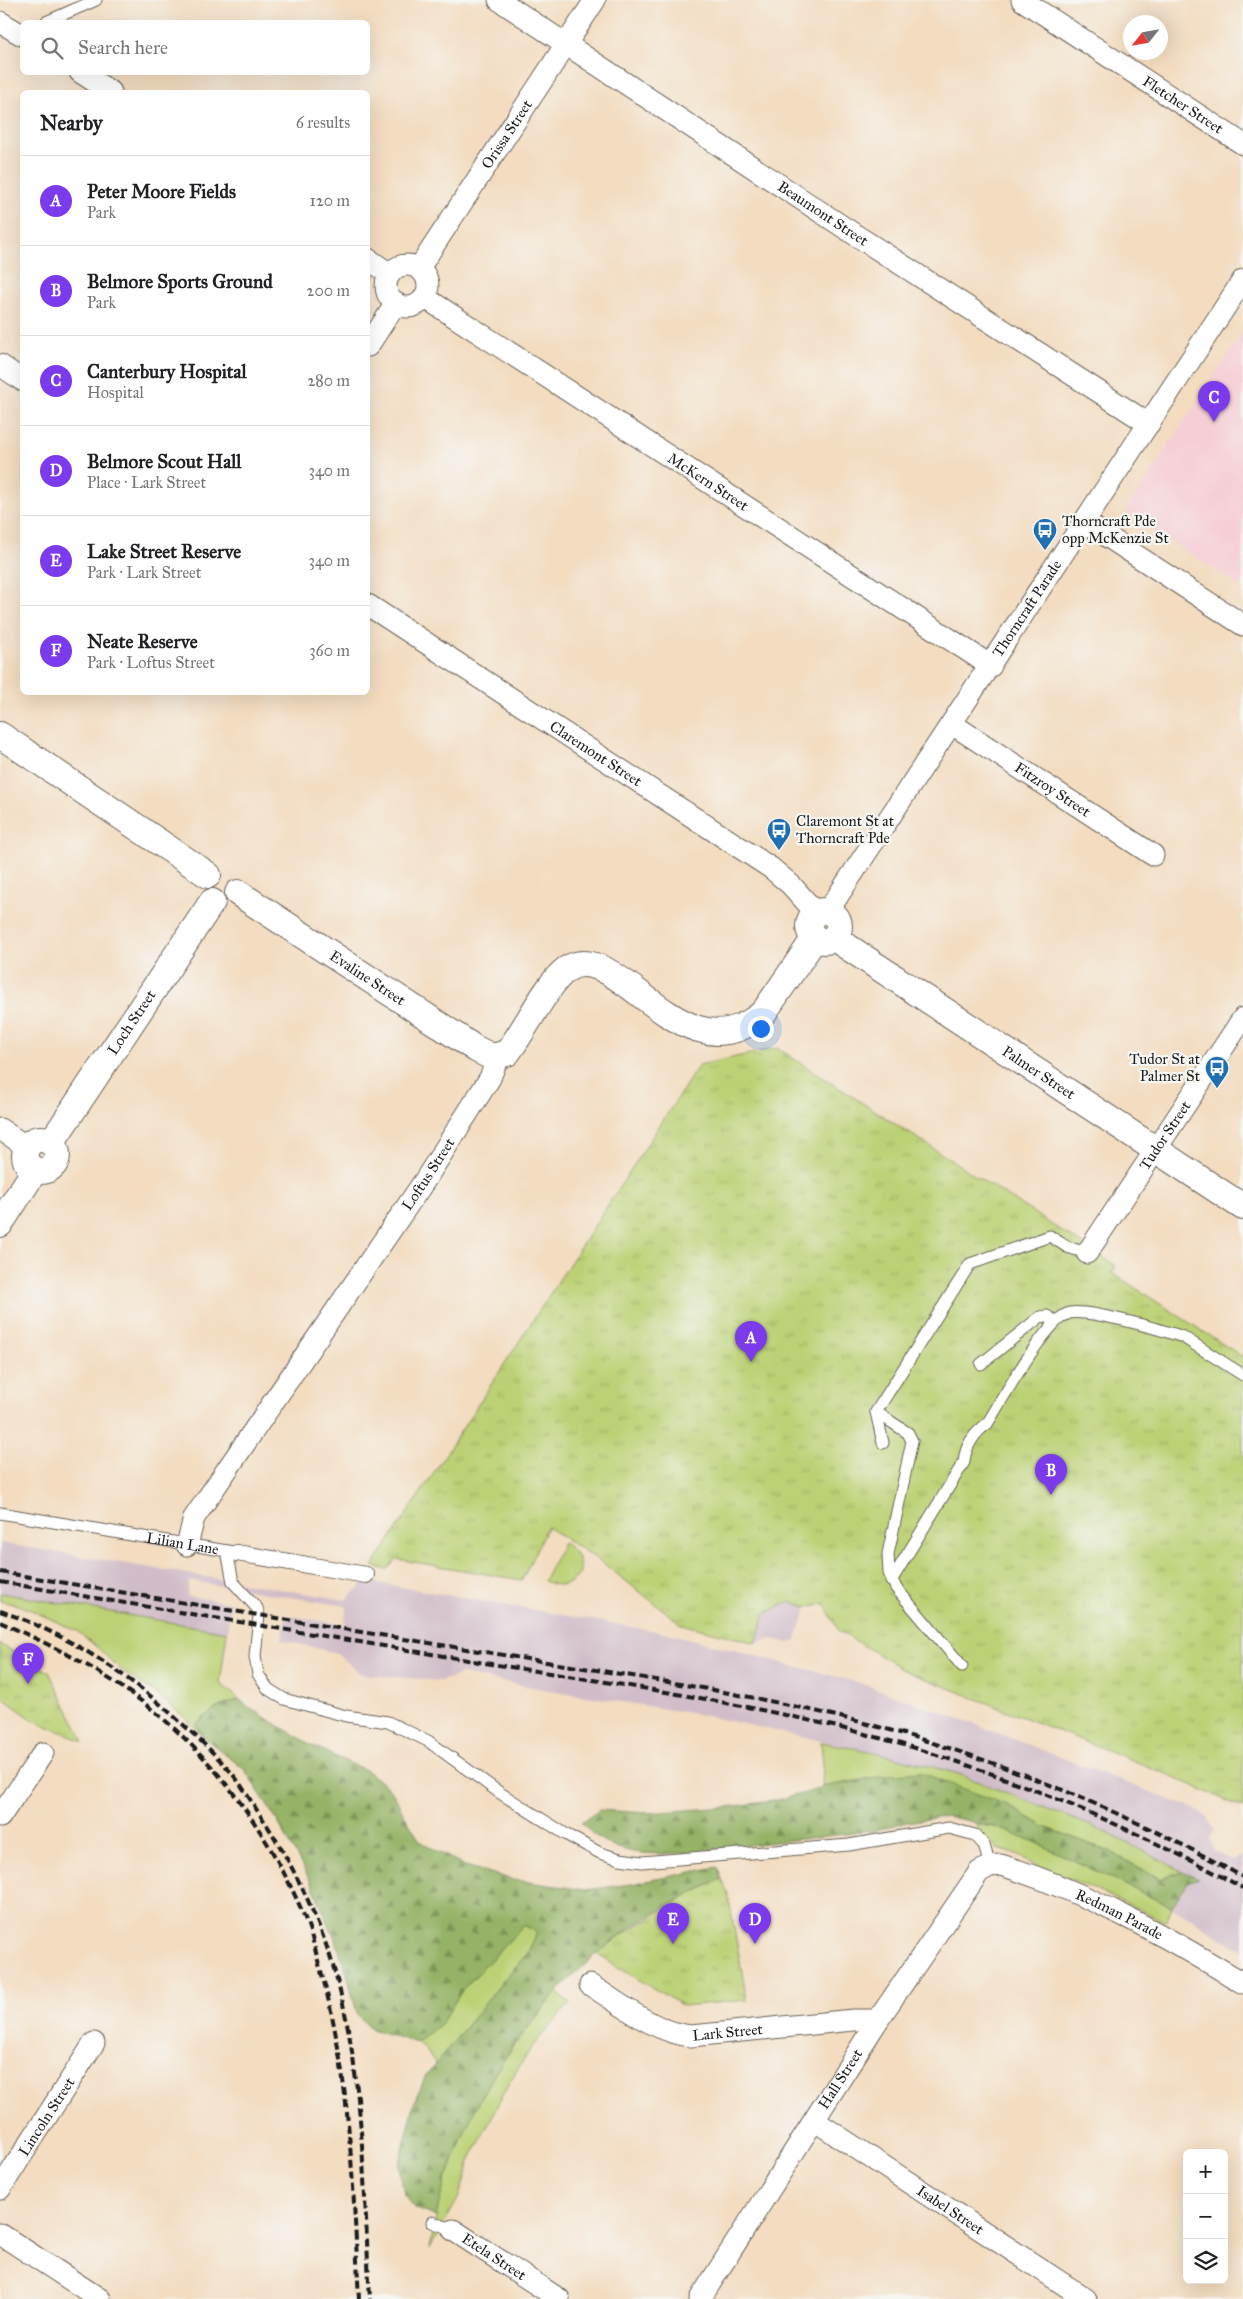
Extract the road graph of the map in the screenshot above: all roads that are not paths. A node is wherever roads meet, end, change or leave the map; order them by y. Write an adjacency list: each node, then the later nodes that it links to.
1 (96, 0): 5 (lane)
2 (499, 0): 8 (street, Beaumont Street)
3 (594, 0): 8 (street, Orissa Street)
4 (1022, 0): 11 (street, Fletcher Street)
5 (51, 20)
6 (0, 22): 7 (street)
7 (20, 33)
8 (567, 44): 13 (street, Orissa Street); 21 (street, Beaumont Street)
9 (85, 75): 10 (street)
10 (108, 90)
11 (1243, 144)
12 (370, 260): 14 (street)
13 (419, 268): 14 (street); 16 (street)
14 (390, 274): 17 (street)
15 (1243, 280): 21 (street, Thorncraft Parade)
16 (424, 298): 17 (street); 25 (street, McKern Street)
17 (396, 303): 18 (street)
18 (370, 343)
19 (0, 365): 20 (street)
20 (20, 379)
21 (1149, 424): 22 (street, Thorncraft Parade)
22 (1085, 522): 24 (street); 25 (street, Thorncraft Parade)
23 (370, 606): 32 (street, Claremont Street)
24 (1243, 625)
25 (991, 666): 26 (street, Thorncraft Parade)
26 (952, 724): 28 (street, Fitzroy Street); 32 (street, Thorncraft Parade)
27 (0, 735): 29 (street)
28 (1153, 855)
29 (208, 875): 30 (street); 31 (street)
30 (238, 893): 31 (street); 35 (street, Evaline Street)
31 (212, 902): 38 (street, Loch Street)
32 (823, 925): 34 (street, Thorncraft Parade); 37 (street, Palmer Street)
33 (1243, 1018): 37 (street, Tudor Street)
34 (740, 1027): 35 (street, Loftus Street)
35 (498, 1056): 48 (street, Loftus Street)
36 (0, 1130): 38 (street)
37 (1157, 1150): 39 (street, Palmer Street); 41 (street, Tudor Street)
38 (38, 1153): 40 (street, Loch Street)
39 (1243, 1206)
40 (0, 1224)
41 (1087, 1253): 45 (lane)
42 (1055, 1321): 43 (lane); 44 (lane); 51 (lane)
43 (981, 1364)
44 (1243, 1375)
45 (876, 1412): 46 (lane); 51 (lane)
46 (883, 1443)
47 (0, 1514): 48 (lane, Lilian Lane)
48 (187, 1545): 49 (lane, Lilian Lane)
49 (232, 1552): 50 (street, Lilian Lane); 55 (lane)
50 (366, 1575)
51 (891, 1581): 52 (lane)
52 (962, 1666)
53 (43, 1753): 54 (street)
54 (0, 1817)
55 (990, 1866): 56 (street, Redman Parade); 58 (street, Hall Street)
56 (1243, 1983)
57 (590, 1985): 58 (street, Lark Street)
58 (878, 2020): 60 (street, Hall Street)
59 (94, 2044): 61 (street, Lincoln Street)
60 (815, 2121): 67 (street, Hall Street); 68 (street, Isabel Street)
61 (0, 2189)
62 (432, 2222): 63 (lane)
63 (453, 2230): 66 (street, Etela Street)
64 (0, 2234): 65 (street)
65 (100, 2299)
66 (560, 2299)
67 (700, 2299)
68 (1086, 2299)

